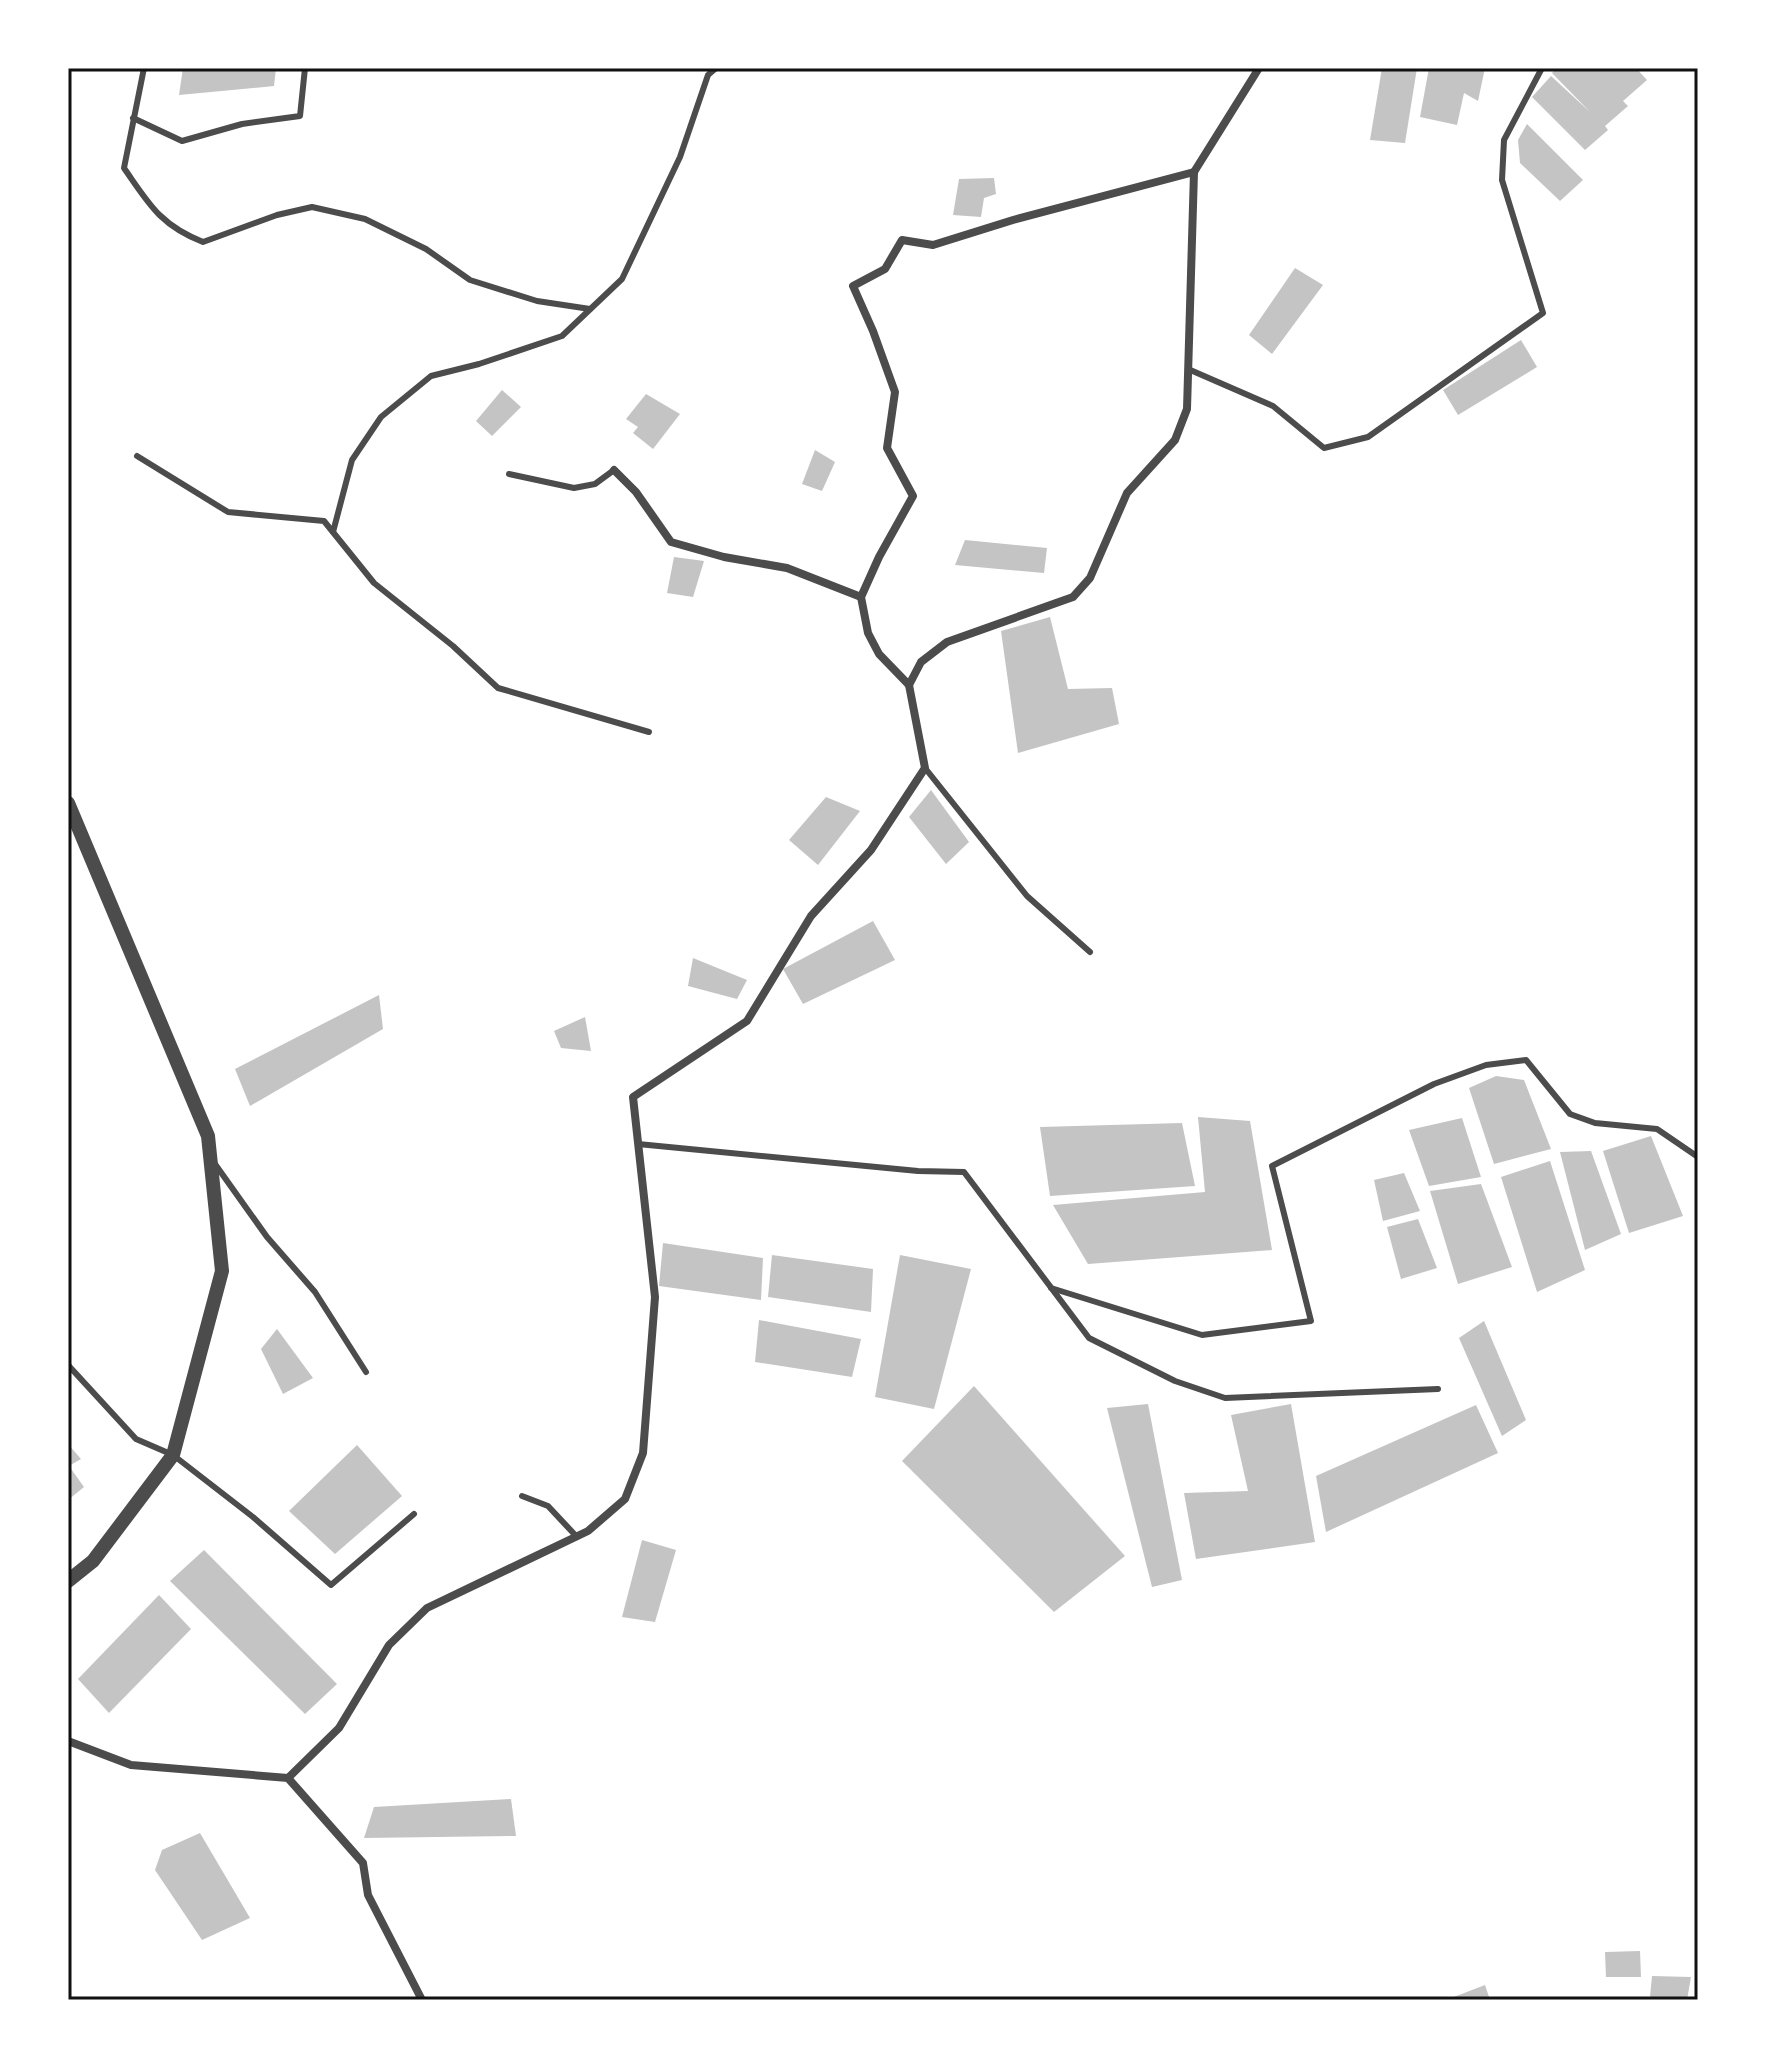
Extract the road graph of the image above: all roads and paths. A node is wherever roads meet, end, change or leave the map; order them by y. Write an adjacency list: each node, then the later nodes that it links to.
1 (144, 68): 6 (lane)
2 (305, 68): 6 (lane)
3 (716, 68): 8 (lane)
4 (1259, 68): 7 (street)
5 (1542, 68): 9 (lane)
6 (133, 118): 8 (lane)
7 (1194, 172): 9 (street); 14 (street)
8 (590, 309): 13 (lane)
9 (1188, 369): 15 (street)
10 (137, 456): 13 (lane)
11 (614, 470): 12 (lane); 14 (street)
12 (509, 474)
13 (333, 532): 16 (lane)
14 (861, 597): 15 (street)
15 (909, 685): 17 (street)
16 (649, 732)
17 (925, 768): 19 (lane); 20 (street)
18 (68, 803): 22 (street)
19 (1090, 952)
20 (638, 1144): 23 (lane); 30 (street)
21 (1698, 1157): 23 (lane)
22 (211, 1158): 25 (lane); 27 (street)
23 (1051, 1288): 26 (lane)
24 (68, 1365): 27 (lane)
25 (366, 1372)
26 (1438, 1389)
27 (173, 1455): 29 (lane); 31 (street)
28 (522, 1496): 30 (lane)
29 (414, 1514)
30 (577, 1537): 33 (street)
31 (68, 1581)
32 (68, 1741): 33 (street)
33 (288, 1778): 34 (street)
34 (422, 2000)

